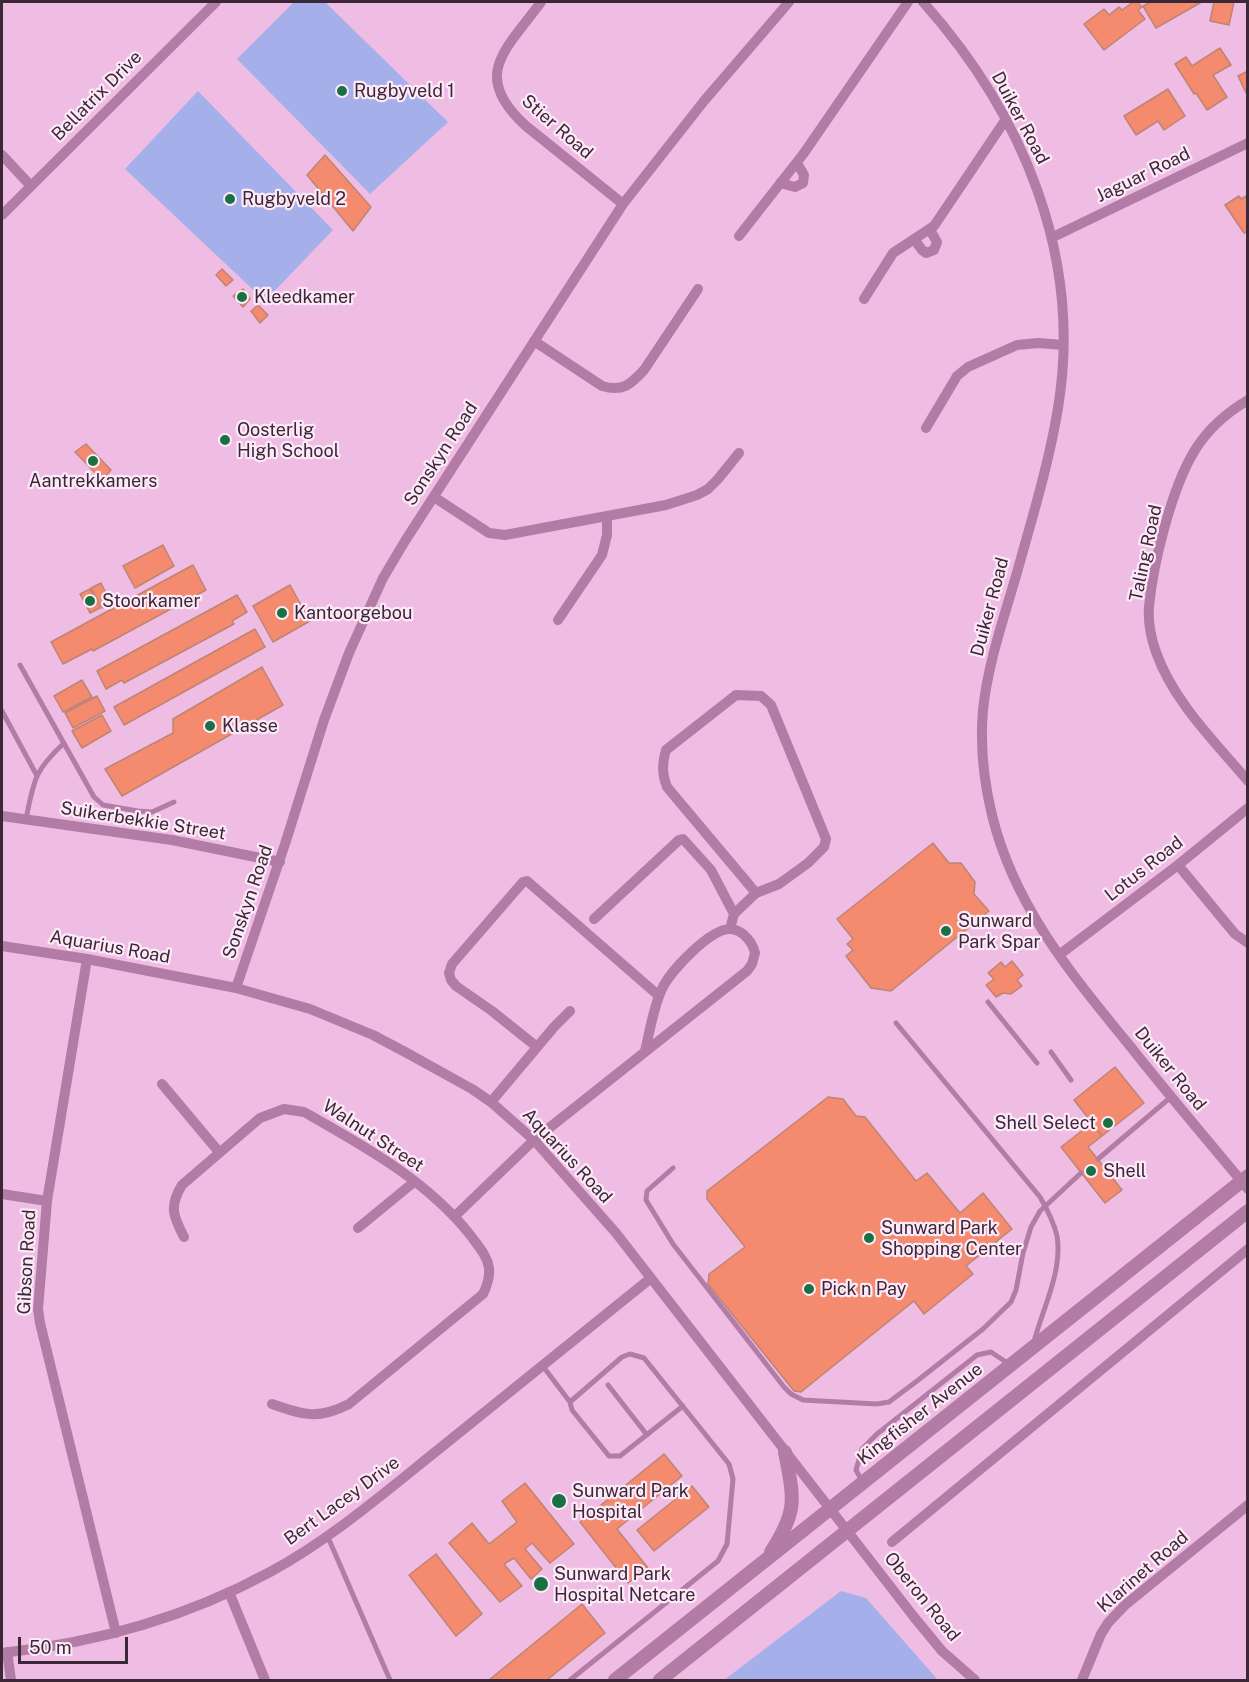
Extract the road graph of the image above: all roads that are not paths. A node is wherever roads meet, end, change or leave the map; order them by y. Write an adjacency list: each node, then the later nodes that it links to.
1 (216, 2): 11 (street, Bellatrix Drive)
2 (541, 2): 12 (street, Stier Road)
3 (789, 2): 12 (street, Sonskyn Road)
4 (908, 2): 9 (street)
5 (923, 2): 6 (street, Duiker Road)
6 (1006, 119): 14 (street); 16 (street, Duiker Road)
7 (1248, 143): 16 (street, Jaguar Road)
8 (2, 155): 11 (street)
9 (797, 163): 10 (street); 10 (street)
10 (780, 183): 15 (street)
11 (30, 185): 13 (street, Bellatrix Drive)
12 (623, 204): 20 (street, Sonskyn Road)
13 (2, 215)
14 (930, 230): 17 (street); 17 (street)
15 (739, 236)
16 (1053, 237): 21 (street, Duiker Road)
17 (914, 239): 19 (street)
18 (698, 289): 20 (street)
19 (864, 299)
20 (534, 341): 25 (street, Sonskyn Road)
21 (1064, 345): 23 (street); 45 (street, Duiker Road)
22 (1248, 400): 32 (street, Taling Road)
23 (926, 428)
24 (739, 453): 26 (street)
25 (434, 497): 26 (street); 37 (street, Sonskyn Road)
26 (607, 516): 27 (street)
27 (558, 620)
28 (20, 665): 30 (lane)
29 (2, 711): 31 (lane)
30 (63, 743): 31 (lane); 33 (lane)
31 (36, 774): 36 (lane)
32 (1248, 781)
33 (174, 802)
34 (1248, 808): 38 (street, Lotus Road)
35 (2, 816): 36 (street, Suikerbekkie Street)
36 (27, 819): 37 (street, Suikerbekkie Street)
37 (280, 862): 47 (street, Sonskyn Road)
38 (1178, 866): 43 (street); 45 (street, Lotus Road)
39 (756, 893): 39 (street); 40 (street)
40 (734, 914): 41 (street); 42 (street)
41 (594, 919)
42 (730, 929): 48 (street); 53 (street)
43 (1248, 943)
44 (2, 946): 46 (street, Aquarius Road)
45 (1059, 955): 58 (street, Duiker Road)
46 (87, 959): 47 (street, Aquarius Road); 68 (street, Gibson Road)
47 (236, 987): 59 (street, Aquarius Road)
48 (659, 996): 52 (street); 53 (street)
49 (988, 1002): 55 (lane)
50 (570, 1011): 52 (street)
51 (896, 1023): 69 (lane)
52 (537, 1047): 59 (street)
53 (645, 1051): 60 (street)
54 (1051, 1052): 56 (lane)
55 (1037, 1063)
56 (1071, 1080)
57 (162, 1084): 61 (street)
58 (1171, 1097): 62 (lane); 66 (street, Duiker Road)
59 (491, 1102): 60 (street, Aquarius Road)
60 (534, 1140): 71 (street); 75 (street, Aquarius Road)
61 (219, 1152): 65 (street, Walnut Street); 73 (street, Walnut Street)
62 (1098, 1160)
63 (673, 1168): 69 (lane)
64 (1081, 1173): 69 (lane)
65 (414, 1182): 71 (street, Walnut Street); 72 (street)
66 (1245, 1182): 76 (street, Kingfisher Avenue)
67 (2, 1194): 68 (street)
68 (47, 1201): 93 (street, Gibson Road)
69 (1045, 1206): 76 (lane)
70 (1248, 1211): 88 (street)
71 (455, 1216): 81 (street, Walnut Street)
72 (358, 1228)
73 (184, 1237)
74 (1248, 1250): 90 (street)
75 (651, 1278): 77 (street, Bert Lacey Drive); 84 (street, Aquarius Road)
76 (1033, 1347): 78 (street, Kingfisher Avenue)
77 (542, 1365): 80 (lane); 89 (street, Bert Lacey Drive)
78 (1011, 1365): 85 (street, Kingfisher Avenue); 85 (lane)
79 (608, 1385): 83 (lane)
80 (570, 1402): 82 (lane); 83 (lane)
81 (272, 1404)
82 (683, 1406): 83 (lane); 98 (lane)
83 (647, 1435)
84 (785, 1452): 87 (street, Aquarius Road); 91 (street)
85 (862, 1483): 87 (street, Kingfisher Avenue)
86 (1248, 1505): 102 (street, Klarinet Road)
87 (831, 1509): 88 (street, Aquarius Road); 91 (street, Kingfisher Avenue)
88 (848, 1530): 100 (street); 101 (street, Oberon Road)
89 (327, 1536): 92 (street, Bert Lacey Drive); 97 (lane)
90 (892, 1542)
91 (765, 1562): 99 (street, Kingfisher Avenue)
92 (229, 1592): 93 (street, Bert Lacey Drive); 96 (street)
93 (116, 1633): 94 (street, Bert Lacey Drive)
94 (4, 1652): 95 (street)
95 (11, 1680)
96 (265, 1680)
97 (390, 1680)
98 (570, 1680)
99 (615, 1680)
100 (660, 1680)
101 (975, 1680)
102 (1083, 1680)

